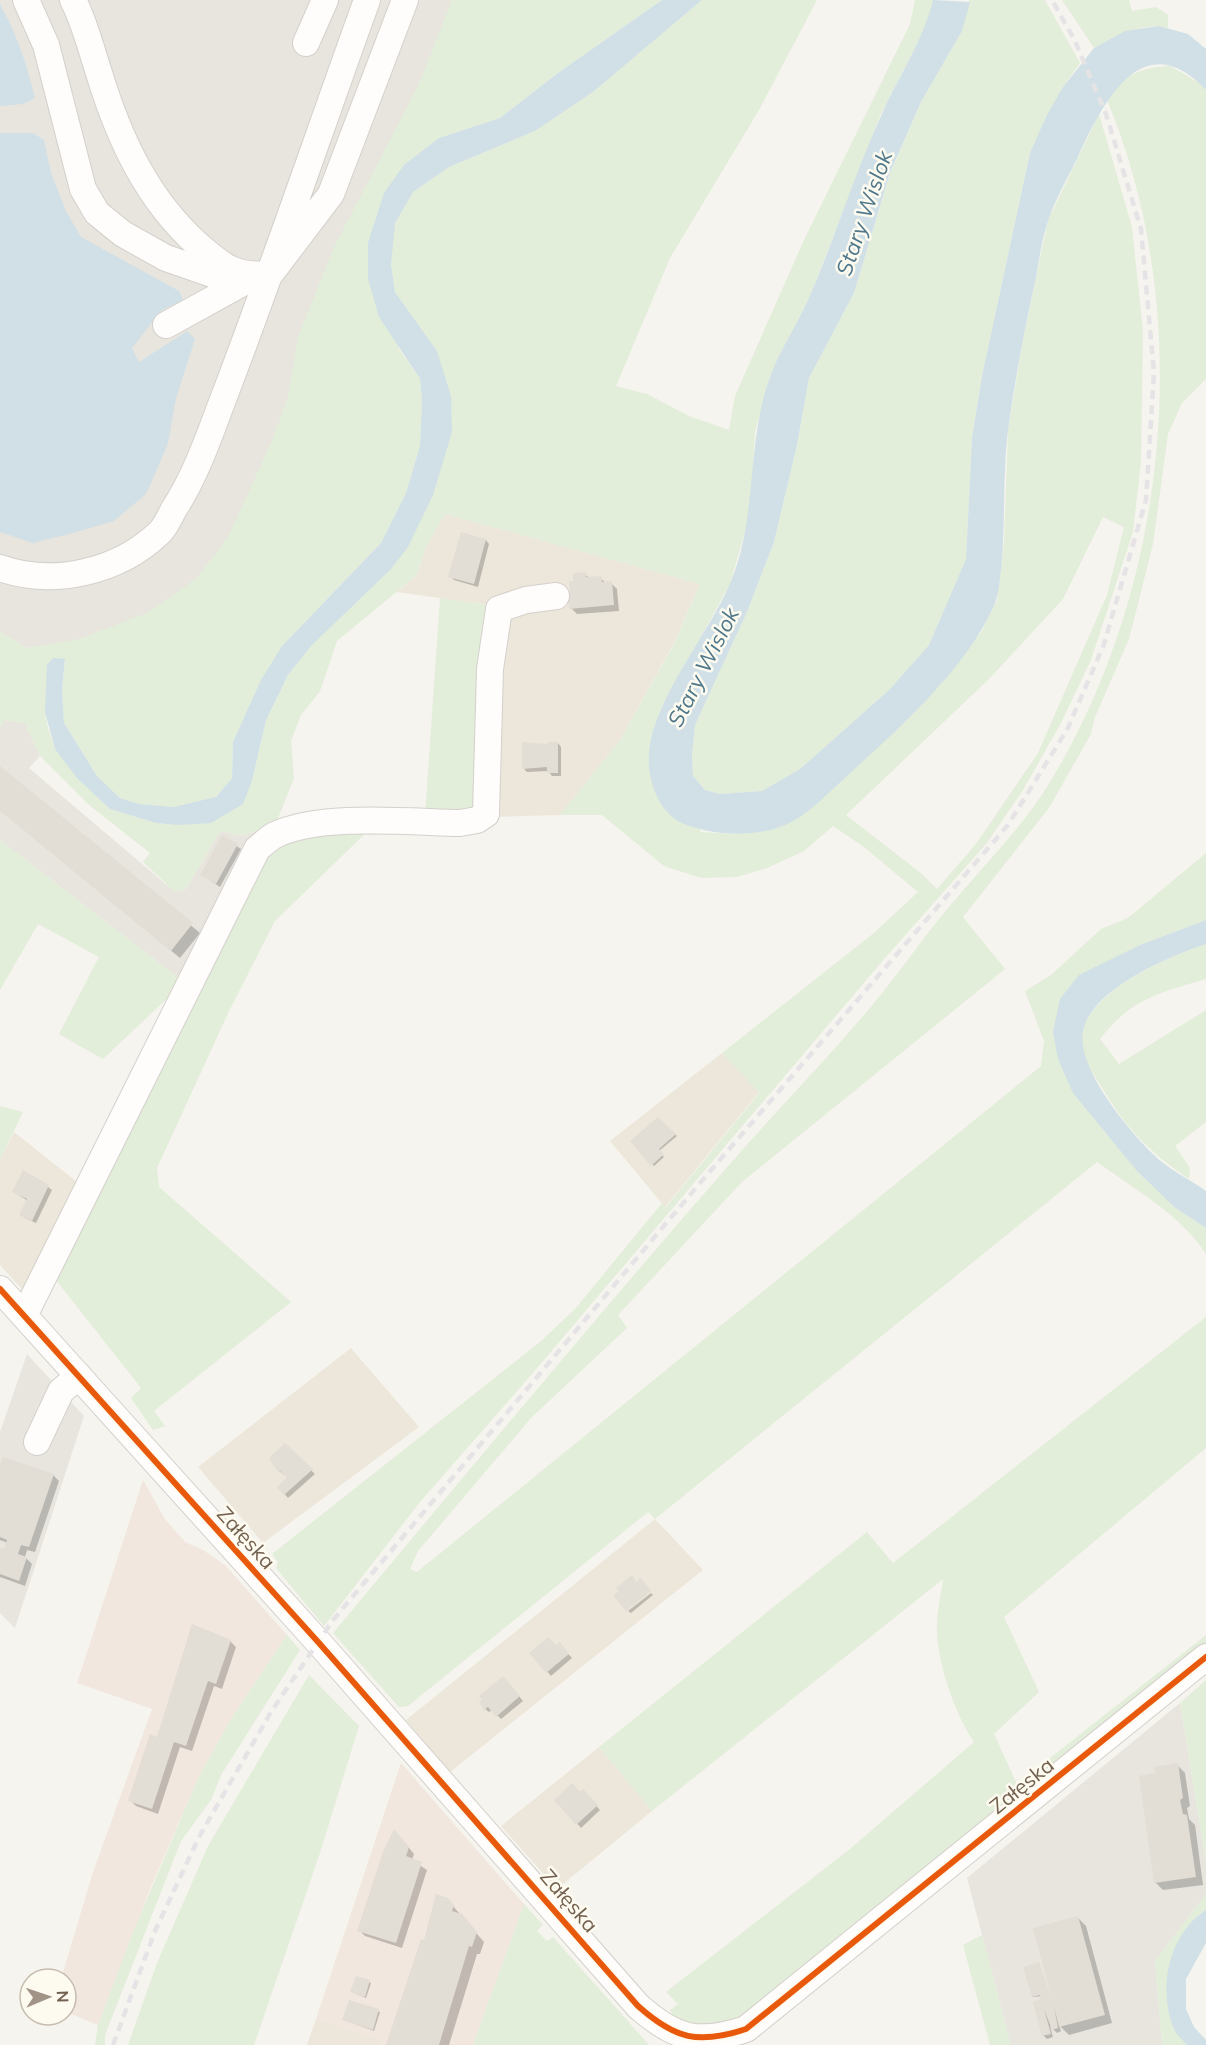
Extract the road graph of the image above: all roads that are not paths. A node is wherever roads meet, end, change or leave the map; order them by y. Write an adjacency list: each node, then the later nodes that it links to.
1 (26, 0): 7 (street)
2 (73, 0): 7 (street)
3 (325, 0): 6 (street)
4 (368, 0): 7 (street)
5 (405, 0): 7 (street)
6 (306, 43)
7 (255, 274): 8 (street); 9 (street)
8 (166, 325)
9 (0, 568)
10 (556, 596): 12 (street)
11 (0, 1289): 12 (street, Załęska)
12 (24, 1316): 13 (street, Załęska)
13 (79, 1376): 14 (street); 16 (street, Załęska)
14 (37, 1442)
15 (1206, 1657): 16 (street, Załęska)
16 (693, 2042)

